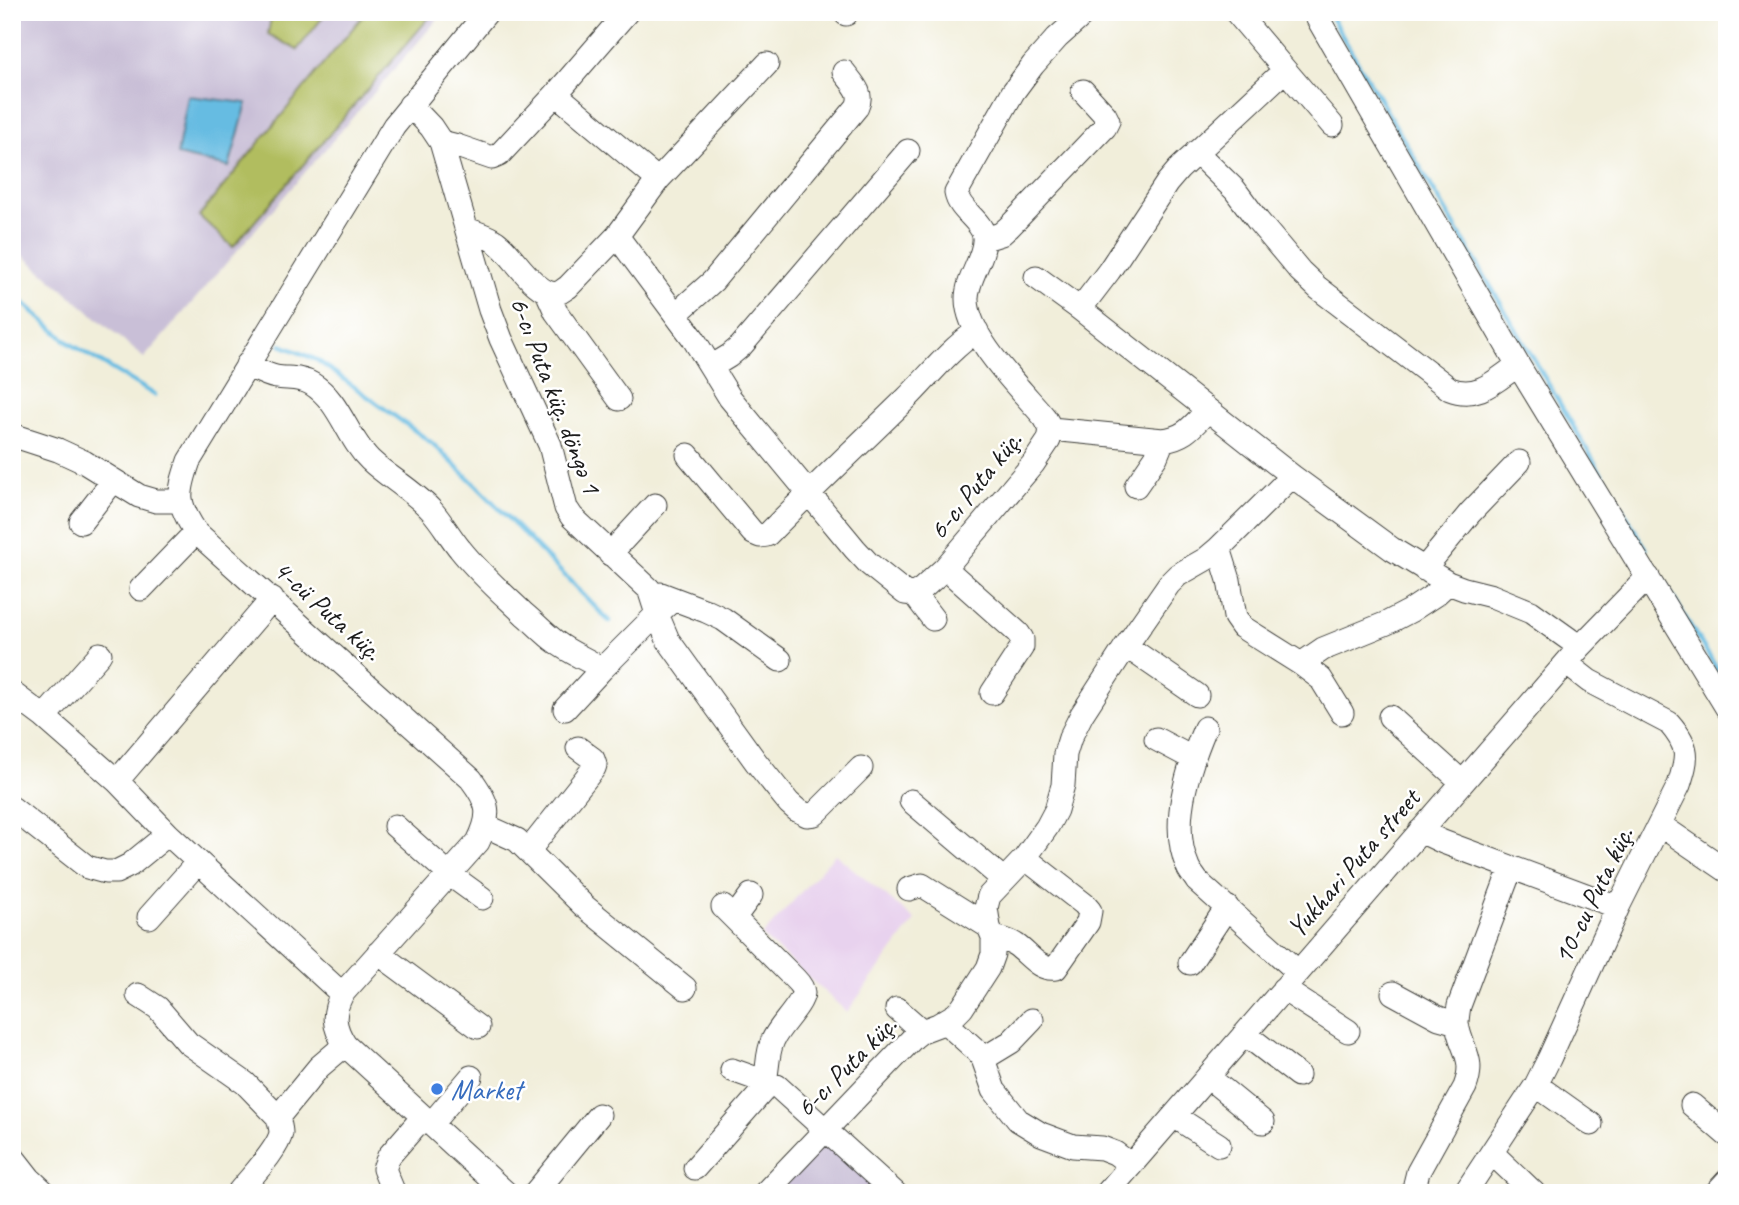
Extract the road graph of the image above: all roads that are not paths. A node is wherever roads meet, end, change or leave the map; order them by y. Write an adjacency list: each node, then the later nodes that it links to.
1 (488, 12): 11 (street)
2 (627, 12): 10 (street)
3 (1236, 12): 7 (street)
4 (1314, 12): 26 (street)
5 (1074, 16): 19 (street)
6 (767, 64): 16 (street)
7 (1285, 69): 12 (street); 15 (street)
8 (845, 72): 23 (street)
9 (1083, 91): 19 (street)
10 (556, 94): 13 (street); 16 (street)
11 (410, 106): 13 (street, 6-cı Puta küç. döngə 1); 25 (street)
12 (1332, 125)
13 (441, 142): 17 (street, 6-cı Puta küç. döngə 1)
14 (908, 151): 27 (street)
15 (1196, 152): 22 (street); 26 (street)
16 (659, 180): 18 (street)
17 (467, 229): 21 (street); 44 (street, 6-cı Puta küç. döngə 1)
18 (617, 236): 21 (street); 23 (street)
19 (985, 239): 24 (street, 6-cı Puta küç.)
20 (1036, 277): 22 (street)
21 (553, 293): 28 (street)
22 (1080, 309): 29 (street)
23 (676, 314): 27 (street)
24 (977, 331): 30 (street, 6-cı Puta küç.); 38 (street)
25 (247, 365): 39 (street); 59 (street)
26 (1518, 365): 47 (street)
27 (711, 367): 38 (street)
28 (625, 396)
29 (1208, 410): 32 (street); 35 (street)
30 (1051, 429): 32 (street); 45 (street, 6-cı Puta küç.)
31 (14, 440): 36 (street)
32 (1163, 440): 37 (street)
33 (688, 455): 38 (street)
34 (1519, 461): 46 (street)
35 (1292, 476): 43 (street, 6-cı Puta küç.); 46 (street)
36 (113, 481): 39 (street); 41 (street)
37 (1136, 485)
38 (808, 493): 50 (street)
39 (180, 501): 42 (street, 4-cü Puta küç.)
40 (655, 505): 44 (street)
41 (81, 522)
42 (196, 532): 49 (street); 51 (street, 4-cü Puta küç.)
43 (1219, 548): 54 (street, 6-cı Puta küç.); 58 (street)
44 (610, 554): 52 (street, 6-cı Puta küç. döngə 1)
45 (944, 568): 50 (street, 6-cı Puta küç.); 61 (street)
46 (1424, 569): 48 (street)
47 (1648, 577): 56 (street, Yukhari Puta street); 63 (street)
48 (1448, 583): 56 (street); 58 (street)
49 (141, 589)
50 (914, 594): 53 (street)
51 (272, 599): 73 (street); 79 (street, 4-cü Puta küç.)
52 (665, 607): 57 (street); 59 (street); 72 (street, 6-cı Puta küç. döngə 1)
53 (933, 619)
54 (1126, 646): 62 (street); 83 (street, 6-cı Puta küç.)
55 (100, 654): 66 (street)
56 (1573, 655): 74 (street, Yukhari Puta street); 77 (street, 10-cu Puta küç.)
57 (780, 660)
58 (1301, 664): 65 (street)
59 (602, 669): 64 (street)
60 (12, 693): 66 (street)
61 (992, 693)
62 (1197, 695)
63 (1727, 708)
64 (565, 709)
65 (1342, 713)
66 (44, 717): 73 (street)
67 (1390, 717): 74 (street)
68 (1205, 728): 71 (street)
69 (1156, 739): 71 (street)
70 (578, 748): 82 (street)
71 (1192, 758): 93 (street)
72 (861, 768)
73 (117, 781): 81 (street)
74 (1462, 782): 80 (street, Yukhari Puta street)
75 (911, 802): 88 (street)
76 (12, 808): 81 (street)
77 (1660, 825): 86 (street); 92 (street, 10-cu Puta küç.)
78 (396, 826): 87 (street)
79 (486, 826): 82 (street); 87 (street)
80 (1420, 831): 85 (street); 98 (street, Yukhari Puta street)
81 (168, 834): 84 (street)
82 (529, 850): 99 (street)
83 (1025, 858): 88 (street, 6-cı Puta küç.); 95 (street)
84 (198, 862): 94 (street); 101 (street)
85 (1511, 868): 92 (street); 106 (street)
86 (1726, 870)
87 (449, 874): 91 (street); 96 (street)
88 (1004, 880): 95 (street, 6-cı Puta küç.)
89 (909, 888): 95 (street)
90 (751, 895): 117 (street)
91 (482, 898)
92 (1618, 906): 118 (street, 10-cu Puta küç.)
93 (1227, 907): 97 (street); 98 (street)
94 (149, 917)
95 (991, 932): 105 (street, 6-cı Puta küç.)
96 (378, 953): 101 (street); 107 (street)
97 (1191, 963)
98 (1291, 981): 109 (street); 110 (street, Yukhari Puta street)
99 (685, 988)
100 (1392, 993): 106 (street)
101 (342, 994): 111 (street)
102 (138, 995): 122 (street)
103 (897, 1009): 108 (street)
104 (1032, 1020): 112 (street)
105 (945, 1022): 108 (street, 6-cı Puta küç.); 112 (street)
106 (1457, 1023): 142 (street)
107 (478, 1027)
108 (922, 1031): 126 (street, 6-cı Puta küç.)
109 (1348, 1031)
110 (1245, 1034): 114 (street); 116 (street, Yukhari Puta street)
111 (345, 1045): 122 (street); 123 (street)
112 (983, 1059): 131 (street)
113 (732, 1070): 117 (street)
114 (1298, 1075)
115 (471, 1077): 123 (street)
116 (1208, 1077): 121 (street, Yukhari Puta street); 124 (street)
117 (766, 1082): 126 (street); 132 (street)
118 (1536, 1086): 125 (street); 129 (street, 10-cu Puta küç.)
119 (1692, 1105): 127 (street)
120 (599, 1115): 138 (street)
121 (1174, 1116): 128 (street); 131 (street, Yukhari Puta street)
122 (278, 1117): 135 (street)
123 (427, 1121): 136 (street); 137 (street)
124 (1263, 1122)
125 (1591, 1124)
126 (824, 1130): 139 (street, 6-cı Puta küç.); 140 (street)
127 (1727, 1135)
128 (1219, 1145)
129 (1492, 1153): 143 (street, 10-cu Puta küç.); 144 (street)
130 (12, 1156): 134 (street)
131 (1131, 1165): 141 (street, Yukhari Puta street)
132 (695, 1168)
133 (1727, 1181): 145 (street)
134 (31, 1188)
135 (238, 1193)
136 (394, 1193)
137 (506, 1193)
138 (536, 1193)
139 (765, 1193)
140 (895, 1193)
141 (1107, 1193)
142 (1417, 1193)
143 (1465, 1193)
144 (1534, 1193)
145 (1716, 1193)

